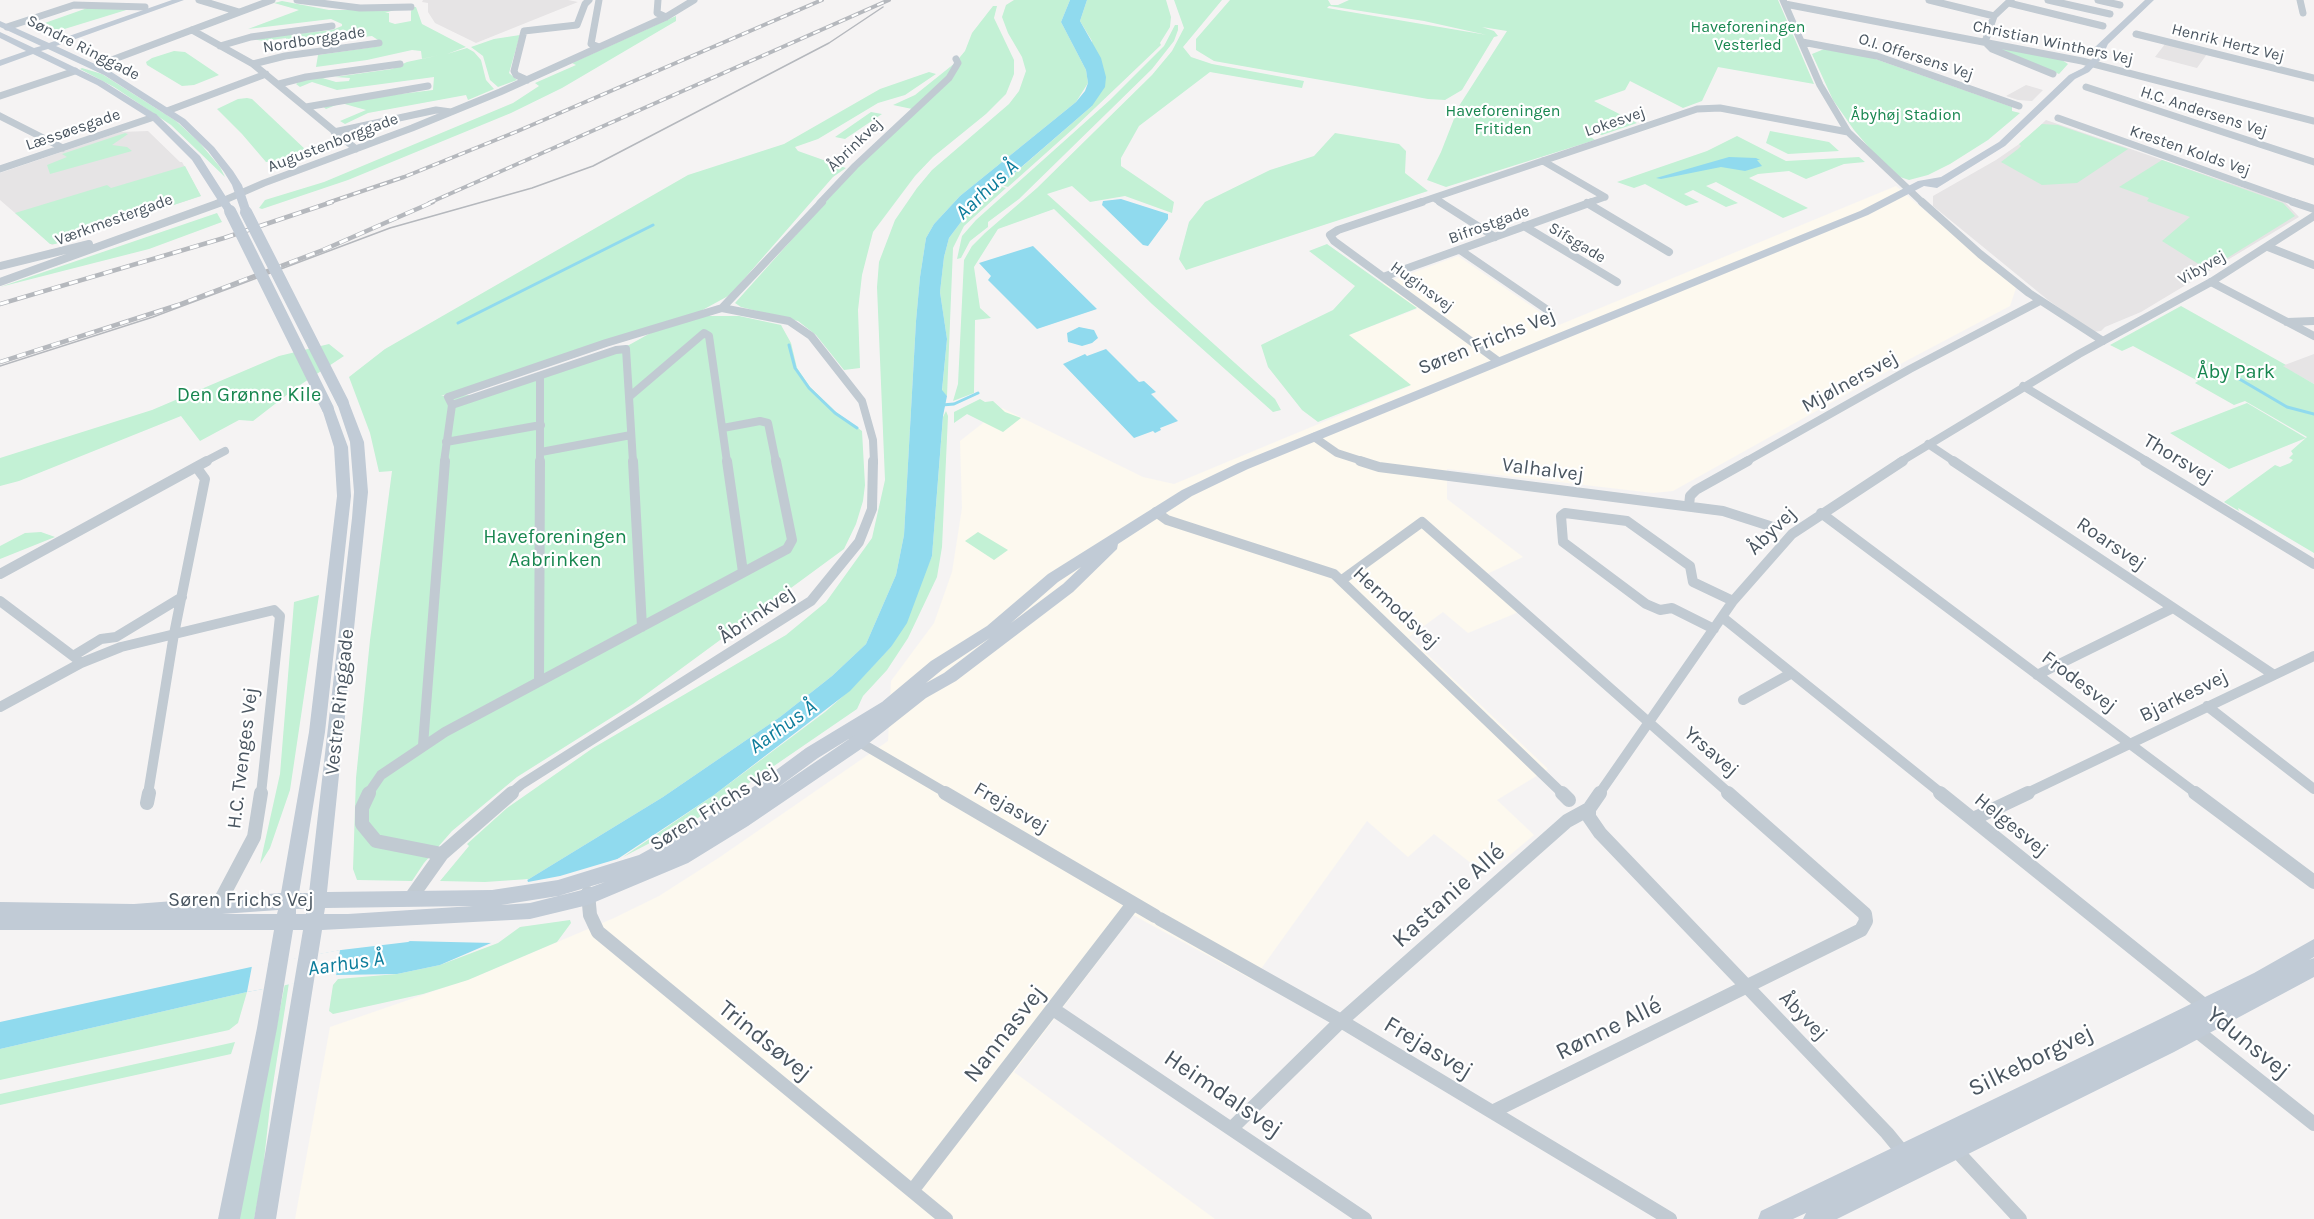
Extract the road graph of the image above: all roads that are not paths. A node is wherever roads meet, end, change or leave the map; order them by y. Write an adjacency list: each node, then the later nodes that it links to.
1 (168, 0): 20 (street)
2 (180, 0): 35 (street)
3 (199, 0): 21 (street)
4 (272, 0): 21 (street)
5 (297, 0): 19 (street)
6 (589, 0): 56 (street)
7 (599, 0): 40 (street)
8 (658, 0): 25 (street)
9 (694, 0): 25 (street, Augustenborggade)
10 (1929, 0): 24 (street)
11 (2048, 0): 23 (street)
12 (2098, 0): 18 (street)
13 (2150, 0): 38 (street, Søren Frichs Vej)
14 (2300, 0): 22 (street)
15 (2010, 1): 24 (street); 28 (street)
16 (99, 2): 20 (street); 26 (street)
17 (1784, 2): 32 (street); 33 (street, Christian Winthers Vej)
18 (2120, 5)
19 (411, 7)
20 (145, 8): 37 (street)
21 (239, 12): 29 (street)
22 (2303, 13)
23 (2110, 14)
24 (1994, 16): 33 (street)
25 (666, 17): 40 (street, Augustenborggade)
26 (4, 25): 37 (street, Søndre Ringgade)
27 (332, 26): 39 (street, Nordborggade)
28 (2103, 26)
29 (192, 30): 39 (street, Nordborggade); 48 (street)
30 (2136, 34): 55 (street, Henrik Hertz Vej)
31 (0, 35): 41 (street, Søndre Ringgade)
32 (1802, 42): 62 (street, O.I. Offersens Vej); 71 (street)
33 (1985, 42): 45 (street, Christian Winthers Vej); 53 (street)
34 (379, 43): 49 (street, Nordborggade)
35 (57, 44): 37 (street); 48 (street)
36 (0, 45): 42 (street)
37 (44, 45): 41 (street); 57 (street, Søndre Ringgade)
38 (2104, 45): 45 (street, Søren Frichs Vej); 47 (street, Søren Frichs Vej)
39 (220, 46): 49 (street, Nordborggade)
40 (599, 47): 56 (street, Augustenborggade)
41 (30, 50): 42 (street); 46 (street); 51 (street, Søndre Ringgade)
42 (14, 52): 43 (street)
43 (0, 57)
44 (956, 58): 101 (street, Åbrinkvej)
45 (2082, 61): 47 (street, Christian Winthers Vej); 54 (street, Søren Frichs Vej)
46 (0, 63)
47 (2092, 63): 54 (street, Søren Frichs Vej); 69 (street, Christian Winthers Vej)
48 (101, 64): 57 (street)
49 (254, 64): 52 (street, Nordborggade)
50 (400, 64): 58 (street, Nordborggade)
51 (75, 70): 61 (street); 67 (street, Søndre Ringgade)
52 (266, 74): 58 (street, Nordborggade); 64 (street)
53 (2053, 74)
54 (2072, 77): 77 (street, Søren Frichs Vej)
55 (2314, 78)
56 (527, 80): 65 (street, Augustenborggade)
57 (124, 83): 64 (street, Søndre Ringgade)
58 (279, 84): 63 (street, Nordborggade)
59 (428, 86): 63 (street)
60 (2086, 87): 75 (street, H.C. Andersens Vej)
61 (0, 96)
62 (2019, 106)
63 (306, 107): 70 (street, Nordborggade)
64 (167, 111): 78 (street, Søndre Ringgade)
65 (451, 112): 70 (street, Augustenborggade); 73 (street, Augustenborggade)
66 (0, 116): 72 (street)
67 (154, 117): 72 (street, Læssøesgade); 80 (street, Søndre Ringgade)
68 (2058, 118): 83 (street, Kresten Kolds Vej)
69 (2314, 121)
70 (334, 132): 73 (street, Nordborggade)
71 (1848, 132): 74 (street, Lokesvej); 77 (street)
72 (63, 148): 76 (street, Læssøesgade)
73 (356, 149): 78 (street, Augustenborggade)
74 (1543, 161): 79 (street, Lokesvej); 81 (street, Bifrostgade)
75 (2314, 162)
76 (0, 169)
77 (1911, 192): 100 (street); 107 (street, Søren Frichs Vej)
78 (240, 193): 80 (street, Værkmestergade); 82 (street, Søndre Ringgade)
79 (1434, 198): 86 (street, Lokesvej); 87 (street)
80 (225, 203): 88 (street, Værkmestergade); 90 (street, Værkmestergade); 159 (street, Vestre Ringgade, bridge)
81 (1587, 203): 85 (street, Bifrostgade); 92 (street)
82 (244, 206): 160 (street, Vestre Ringgade, bridge)
83 (2314, 209)
84 (2314, 216): 89 (street, Vibyvej)
85 (1524, 226): 87 (street, Bifrostgade); 98 (street, Sifsgade)
86 (1330, 235): 96 (street, Huginsvej)
87 (1496, 237): 91 (street, Bifrostgade)
88 (101, 241): 93 (street, Værkmestergade); 95 (street)
89 (2268, 247): 94 (street); 99 (street, Vibyvej)
90 (92, 249): 93 (street); 97 (street, Værkmestergade)
91 (1460, 250): 96 (street, Bifrostgade); 102 (street)
92 (1669, 252)
93 (64, 255): 95 (street); 97 (street, Værkmestergade)
94 (2314, 265)
95 (0, 267)
96 (1383, 277): 107 (street, Huginsvej)
97 (0, 280)
98 (1617, 282)
99 (2211, 282): 104 (street); 106 (street, Vibyvej)
100 (2040, 301): 106 (street); 121 (street, Mjølnersvej)
101 (722, 308): 111 (street, Åbrinkvej); 155 (street, Åbrinkvej)
102 (1549, 311)
103 (2314, 321): 104 (street)
104 (2287, 322): 105 (street)
105 (2314, 336)
106 (2103, 341): 109 (street, Åbyvej)
107 (1498, 362): 115 (street, Søren Frichs Vej)
108 (540, 376): 110 (street); 111 (street); 112 (street)
109 (2023, 386): 117 (street, Åbyvej); 125 (street, Thorsvej)
110 (629, 397): 113 (street); 114 (street)
111 (452, 405): 116 (street)
112 (541, 425): 116 (street); 119 (street)
113 (723, 428): 126 (street); 126 (street)
114 (631, 435): 119 (street); 134 (street)
115 (1314, 437): 121 (street, Valhalvej); 122 (street, Søren Frichs Vej)
116 (446, 442): 149 (street)
117 (1928, 444): 123 (street, Åbyvej); 132 (street, Roarsvej)
118 (225, 451): 120 (street)
119 (541, 452): 142 (street)
120 (197, 468): 127 (street); 129 (street)
121 (1689, 506): 124 (street, Valhalvej)
122 (1156, 512): 128 (street, Hermodsvej); 147 (street, Søren Frichs Vej)
123 (1821, 513): 131 (street, Åbyvej); 140 (street, Frodesvej)
124 (1773, 527)
125 (2314, 564)
126 (743, 572): 134 (street)
127 (0, 574)
128 (1342, 580): 146 (street, Yrsavej); 151 (street, Hermodsvej)
129 (182, 597): 136 (street); 138 (street)
130 (0, 601): 138 (street)
131 (1733, 602): 133 (street, Åbyvej); 135 (street)
132 (2173, 608): 140 (street); 141 (street, Roarsvej)
133 (1722, 616): 135 (street, Åbyvej); 139 (street, Helgesvej)
134 (642, 627): 142 (street)
135 (1714, 628): 146 (street, Åbyvej)
136 (174, 634): 138 (street); 152 (street); 162 (street, H.C. Tvenges Vej)
137 (2314, 656): 141 (street, Bjarkesvej)
138 (77, 659): 145 (street)
139 (1792, 673): 143 (street); 154 (street, Helgesvej)
140 (2037, 675): 148 (street, Frodesvej)
141 (2274, 675): 144 (street, Bjarkesvej)
142 (539, 682): 149 (street)
143 (1743, 700)
144 (2207, 706): 148 (street, Bjarkesvej); 150 (street)
145 (0, 707)
146 (1649, 723): 153 (street, Åbyvej); 169 (street, Yrsavej)
147 (852, 738): 157 (street, Søren Frichs Vej); 161 (street, Frejasvej)
148 (2129, 744): 154 (street, Bjarkesvej); 156 (street, Frodesvej)
149 (423, 745): 155 (street)
150 (2314, 789)
151 (1569, 800)
152 (147, 804)
153 (1589, 809): 169 (street, Åbyvej); 172 (street, Kastanie Allé)
154 (1973, 819): 170 (street, Helgesvej)
155 (442, 854): 158 (street, Åbrinkvej)
156 (2314, 882)
157 (588, 889): 158 (street, Søren Frichs Vej); 166 (street, Søren Frichs Vej); 180 (street, Trindsøvej)
158 (410, 899): 160 (street, Søren Frichs Vej)
159 (287, 901): 160 (street, Søren Frichs Vej); 162 (street, Søren Frichs Vej); 164 (street, Vestre Ringgade)
160 (317, 901): 166 (street, Vestre Ringgade)
161 (1133, 904): 171 (street, Nannasvej); 172 (street, Frejasvej)
162 (218, 905): 163 (street, Søren Frichs Vej)
163 (0, 910)
164 (284, 921): 165 (street, Søren Frichs Vej); 166 (street, Søren Frichs Vej); 181 (street, Vestre Ringgade)
165 (0, 922)
166 (314, 922): 182 (street, Vestre Ringgade)
167 (2314, 947): 170 (street)
168 (2314, 967): 173 (street)
169 (1746, 986): 174 (street, Rønne Allé); 178 (street, Åbyvej)
170 (2205, 1006): 173 (street)
171 (1053, 1009): 176 (street, Heimdalsvej); 180 (street, Nannasvej)
172 (1341, 1021): 174 (street, Frejasvej); 176 (street, Kastanie Allé)
173 (2188, 1024): 175 (street, Ydunsvej); 177 (street)
174 (1491, 1112): 185 (street, Frejasvej)
175 (2314, 1124)
176 (1232, 1128): 184 (street, Heimdalsvej)
177 (1949, 1142): 178 (street); 179 (street); 188 (street)
178 (1903, 1153): 179 (street, Åbyvej); 186 (street)
179 (1917, 1170): 187 (street)
180 (912, 1191): 183 (street, Trindsøvej)
181 (229, 1219)
182 (264, 1219)
183 (946, 1219)
184 (1365, 1219)
185 (1670, 1219)
186 (1769, 1219)
187 (1814, 1219)
188 (2020, 1219)

